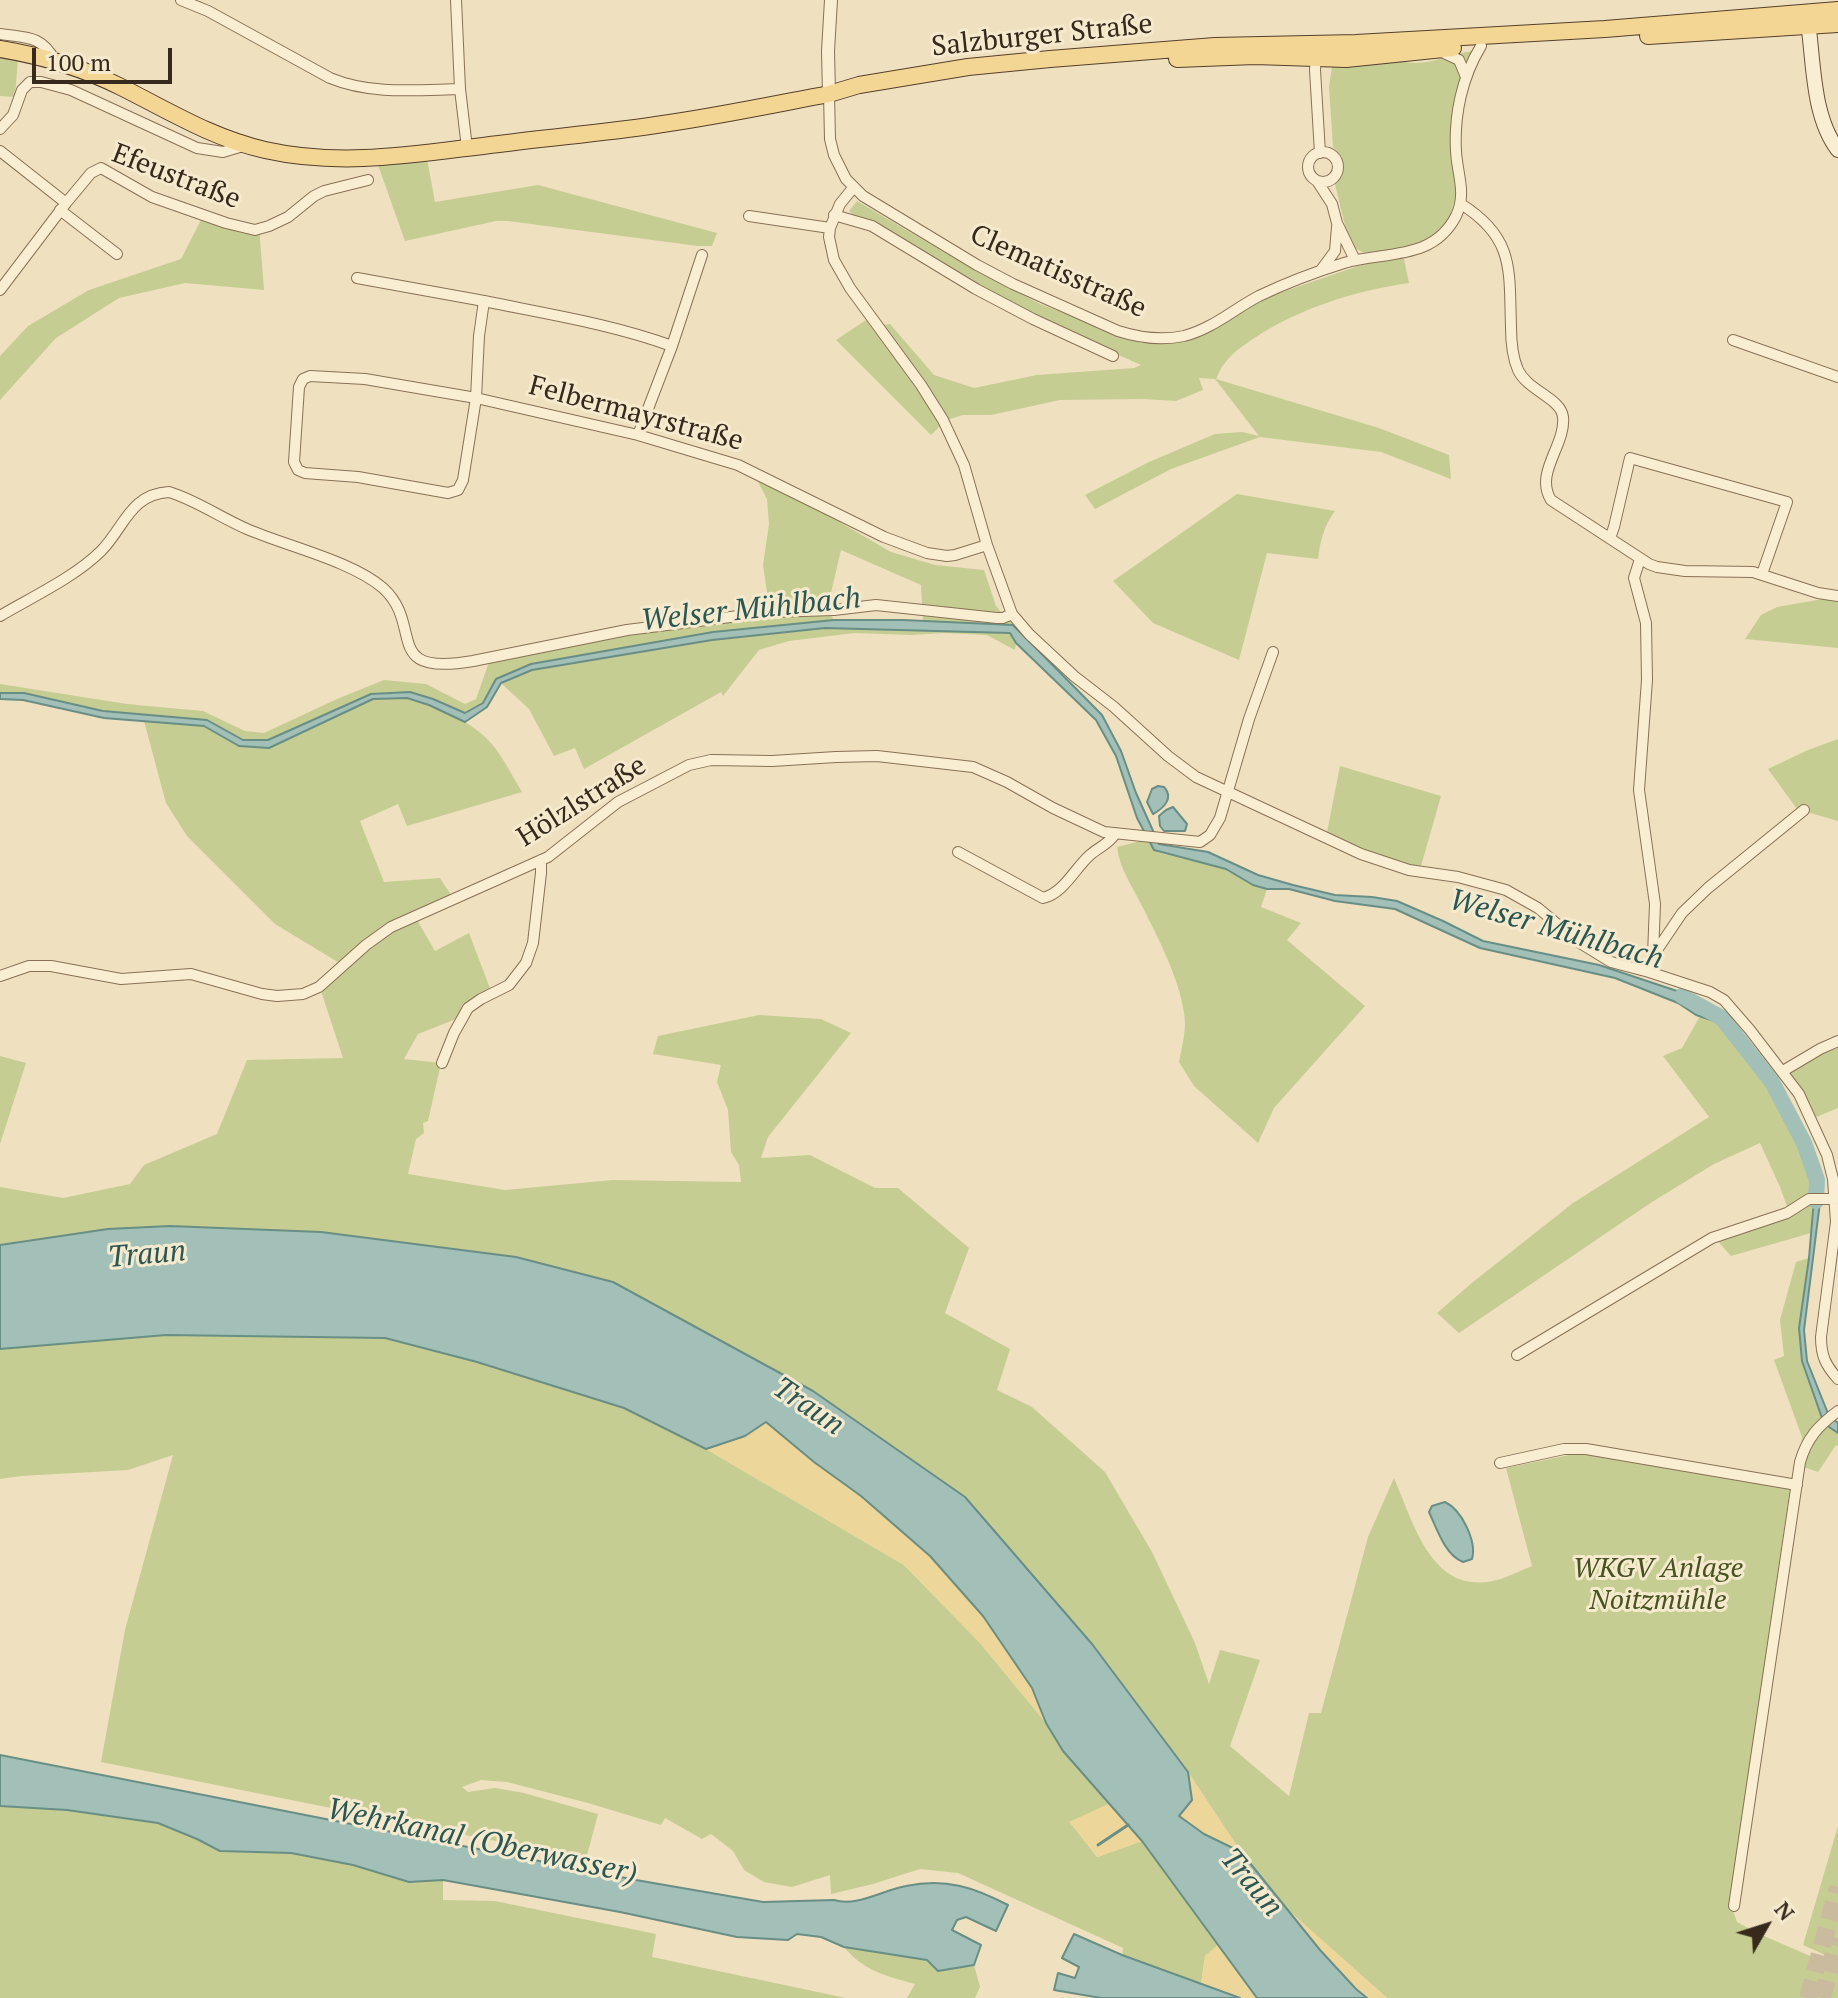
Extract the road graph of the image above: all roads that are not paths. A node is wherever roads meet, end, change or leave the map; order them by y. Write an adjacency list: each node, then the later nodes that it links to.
1 (181, 0): 14 (street)
2 (456, 0): 14 (street)
3 (831, 0): 15 (street)
4 (1838, 10): 5 (main road, Salzburger Straße)
5 (1806, 12): 6 (main road, Salzburger Straße); 8 (main road, Salzburger Straße); 11 (main road, Salzburger Straße); 19 (main road)
6 (1838, 24)
7 (0, 34): 12 (street)
8 (1481, 46): 10 (main road, Salzburger Straße); 13 (street)
9 (0, 49): 12 (main road, Salzburger Straße)
10 (1437, 50): 11 (main road, Salzburger Straße); 13 (street)
11 (1316, 51): 15 (main road, Salzburger Straße); 21 (street)
12 (55, 61): 17 (main road, Salzburger Straße)
13 (1466, 77): 27 (street)
14 (460, 89): 18 (street)
15 (829, 94): 18 (main road, Salzburger Straße); 25 (street)
16 (0, 129): 17 (street)
17 (245, 145): 18 (main road, Salzburger Straße)
18 (467, 148)
19 (1838, 150)
20 (0, 151): 28 (street)
21 (1320, 153): 22 (street); 24 (street)
22 (1333, 178): 24 (street); 26 (street)
23 (368, 180): 28 (street, Efeustraße)
24 (1317, 181): 26 (street)
25 (853, 188): 29 (street); 37 (street, Clematisstraße)
26 (1332, 204): 31 (street)
27 (1461, 204): 36 (street, Clematisstraße); 47 (street)
28 (63, 206): 34 (street); 39 (street, Efeustraße)
29 (834, 215): 32 (street); 43 (street)
30 (749, 216): 32 (street)
31 (1337, 223): 33 (street); 36 (street)
32 (830, 228): 48 (street)
33 (1335, 251): 36 (street); 37 (street)
34 (117, 254)
35 (702, 255): 42 (street)
36 (1350, 262): 37 (street, Clematisstraße)
37 (1320, 272)
38 (357, 278): 40 (street)
39 (0, 290)
40 (484, 301): 42 (street); 45 (street)
41 (1733, 340): 44 (street)
42 (672, 346): 46 (street)
43 (1113, 356)
44 (1838, 377)
45 (476, 398): 45 (street, Felbermayrstraße); 46 (street, Felbermayrstraße)
46 (638, 435): 48 (street, Felbermayrstraße)
47 (1610, 538): 49 (street); 50 (street)
48 (987, 545): 52 (street)
49 (1640, 559): 50 (street); 60 (street)
50 (1762, 574): 51 (street)
51 (1838, 596)
52 (1012, 614): 53 (street); 55 (street)
53 (0, 616)
54 (1273, 652): 55 (street)
55 (1228, 793): 57 (street, Hölzlstraße); 61 (street)
56 (1804, 810): 60 (street)
57 (1115, 834): 58 (street); 59 (street, Hölzlstraße)
58 (958, 852)
59 (541, 860): 62 (street, Hölzlstraße); 64 (street)
60 (1653, 955): 61 (street)
61 (1649, 972): 65 (street)
62 (0, 976)
63 (1838, 1041): 65 (street)
64 (442, 1063)
65 (1783, 1071): 66 (street)
66 (1830, 1199): 67 (street); 68 (street)
67 (1517, 1355)
68 (1838, 1379)
69 (1838, 1411): 71 (street)
70 (1500, 1463): 71 (street)
71 (1797, 1485): 72 (street)
72 (1734, 1906)

